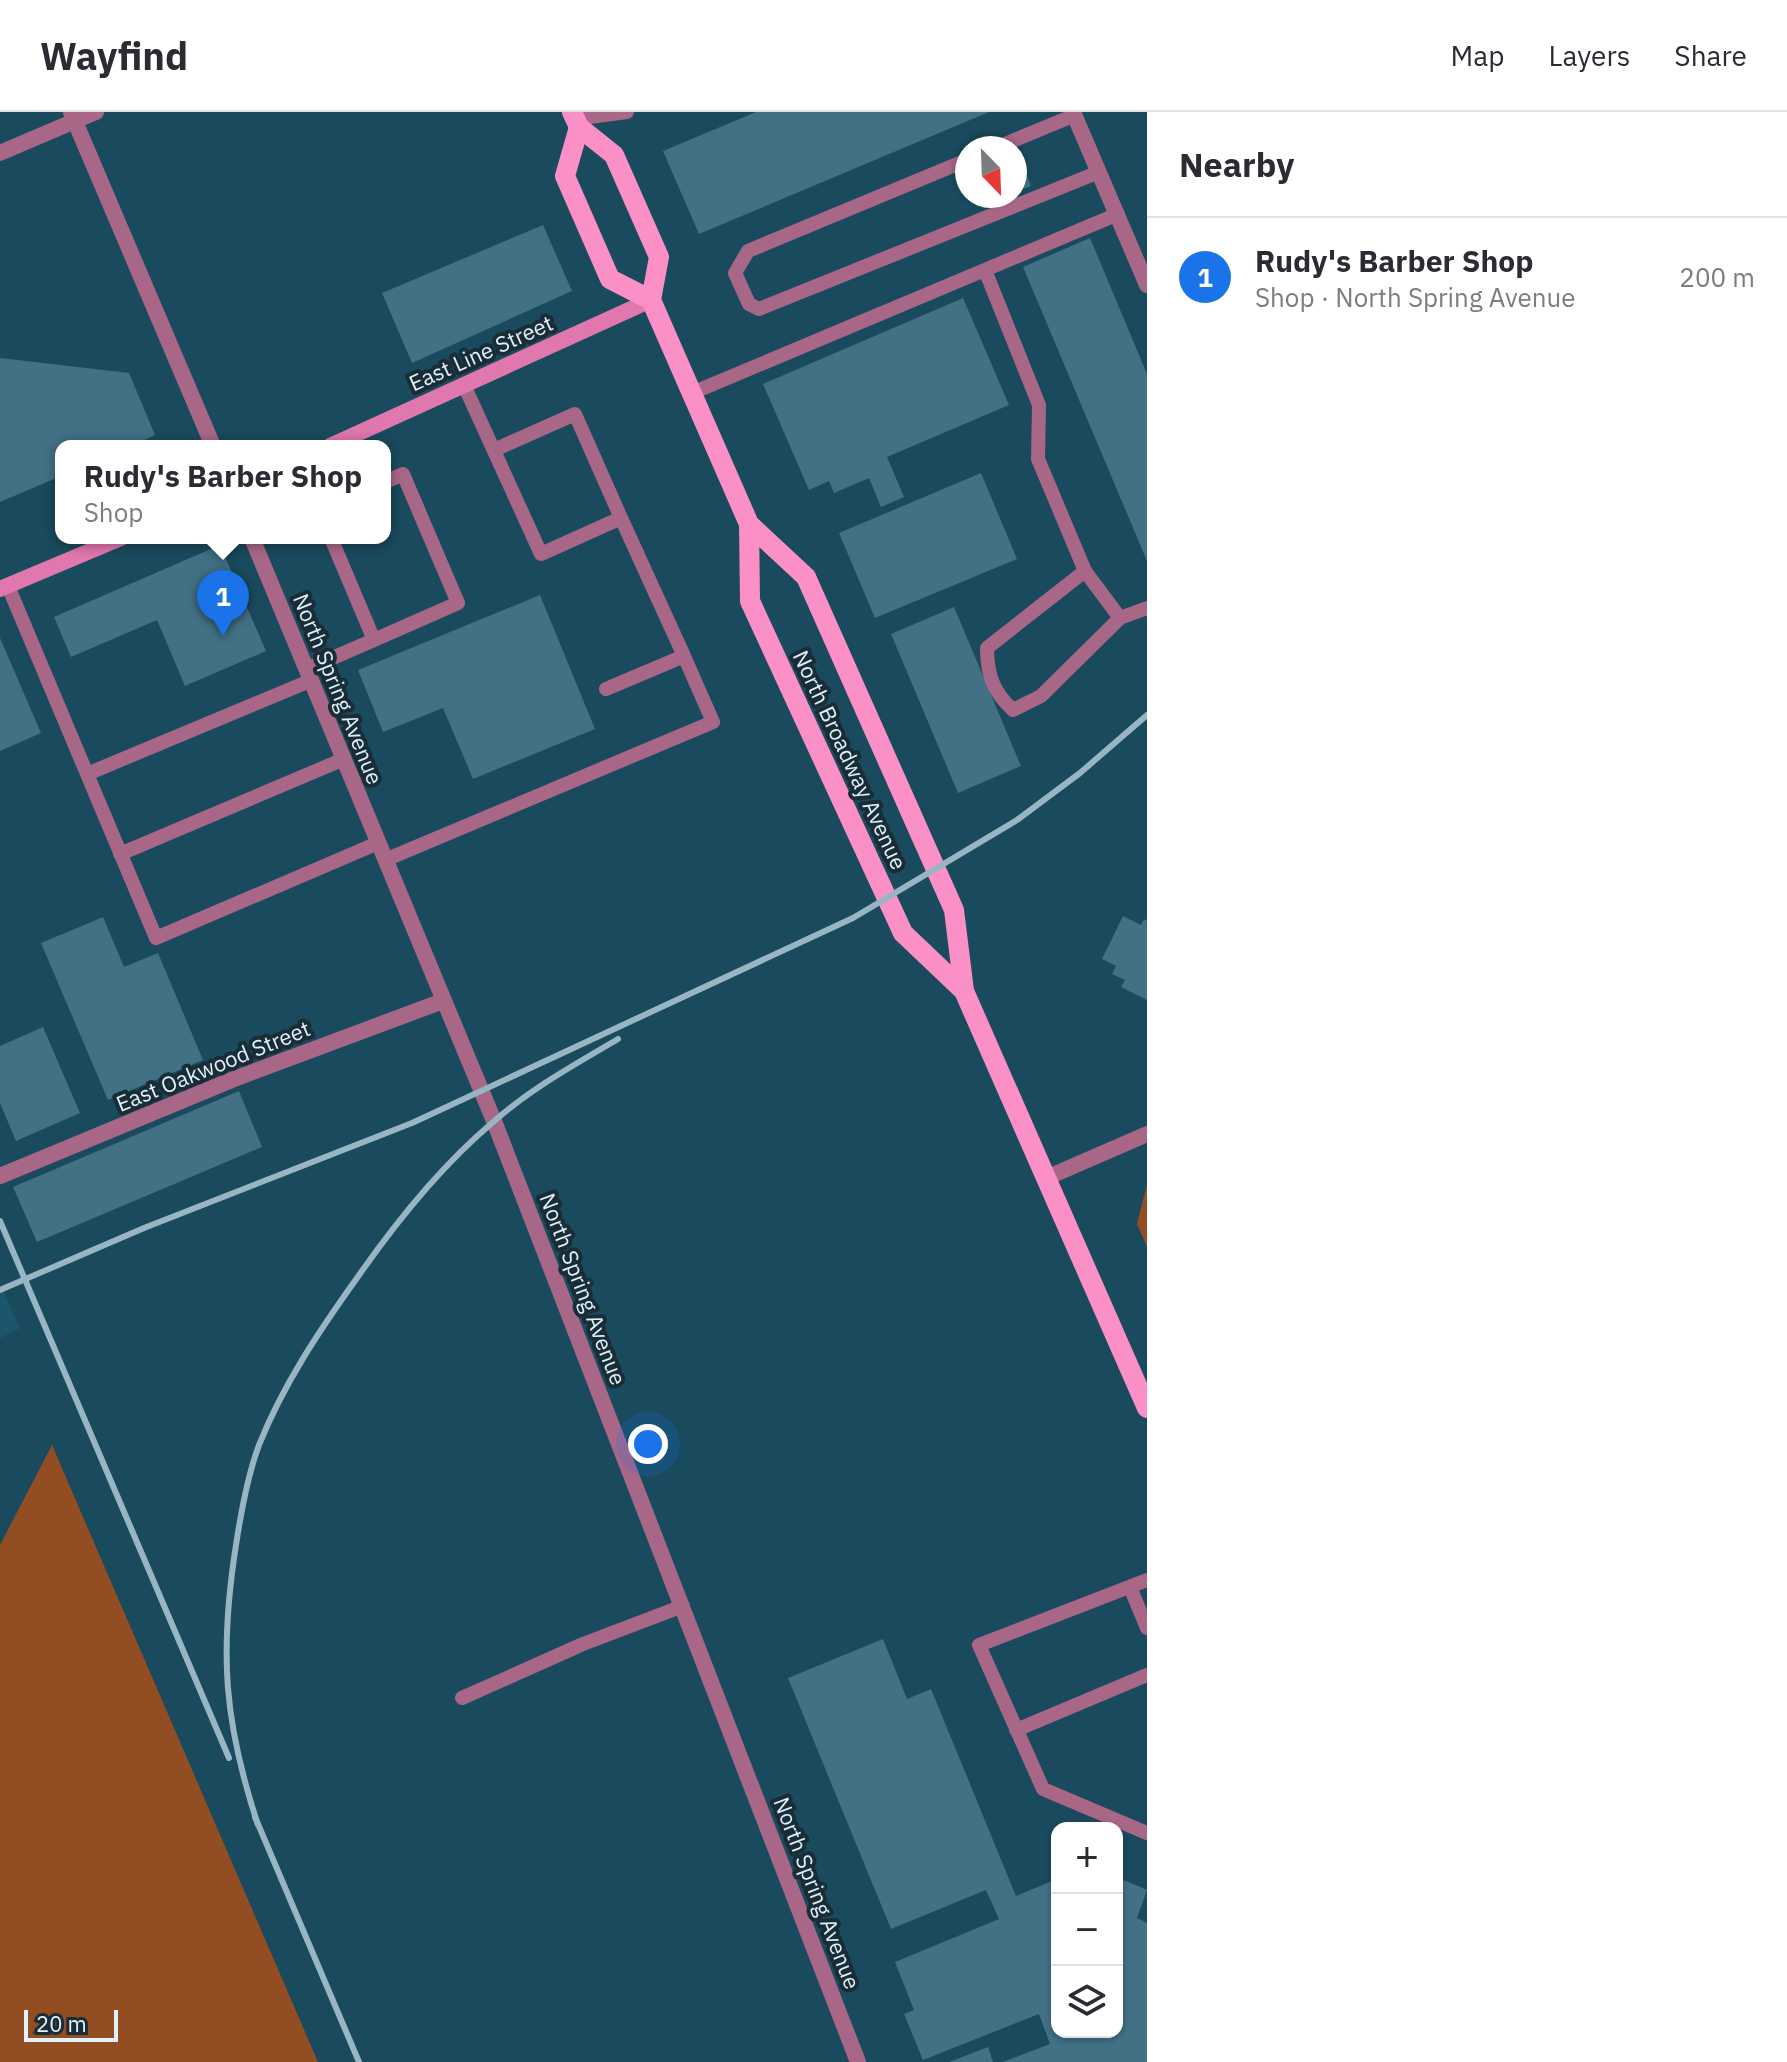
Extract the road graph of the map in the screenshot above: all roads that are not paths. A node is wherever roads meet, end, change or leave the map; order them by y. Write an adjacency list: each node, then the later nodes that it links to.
1 (96, 112): 4 (street)
2 (627, 112): 5 (lane)
3 (1074, 114): 6 (lane); 9 (street)
4 (73, 117): 7 (street); 18 (street)
5 (575, 119): 15 (main road); 15 (main road)
6 (1023, 136)
7 (0, 153)
8 (955, 165): 11 (lane)
9 (1099, 172): 10 (lane); 12 (street)
10 (1027, 201)
11 (1010, 208)
12 (1118, 214): 13 (lane); 14 (street)
13 (985, 270): 17 (lane); 27 (lane)
14 (1147, 285)
15 (651, 300): 16 (street, East Line Street); 17 (main road, North Broadway Avenue)
16 (464, 385): 19 (street, East Line Street); 20 (lane)
17 (692, 393): 23 (main road, North Broadway Avenue)
18 (210, 440)
19 (348, 440)
20 (494, 450): 22 (lane); 22 (lane)
21 (391, 479): 31 (lane)
22 (621, 518): 32 (lane)
23 (749, 524): 40 (main road, North Broadway Avenue); 40 (main road, North Broadway Avenue)
24 (107, 544): 28 (street)
25 (255, 544): 33 (street, North Spring Avenue)
26 (334, 544): 31 (lane)
27 (1085, 571): 30 (lane); 30 (lane)
28 (4, 588): 36 (lane)
29 (1147, 608): 30 (lane)
30 (1120, 618)
31 (374, 640): 33 (lane)
32 (684, 656): 34 (lane); 39 (lane)
33 (309, 674): 35 (street, North Spring Avenue); 36 (lane)
34 (606, 689)
35 (344, 759): 37 (street, North Spring Avenue); 38 (lane)
36 (87, 774): 38 (lane)
37 (378, 843): 38 (lane); 39 (street, North Spring Avenue)
38 (120, 854)
39 (385, 860): 41 (street, North Spring Avenue)
40 (964, 991): 44 (main road, North Broadway Avenue)
41 (443, 1001): 43 (street, East Oakwood Street); 48 (street, North Spring Avenue)
42 (1147, 1134): 44 (street)
43 (0, 1176)
44 (1046, 1178): 45 (main road, North Broadway Avenue)
45 (1147, 1408)
46 (1147, 1580): 47 (lane)
47 (1130, 1587): 49 (lane); 52 (lane)
48 (683, 1606): 51 (lane); 54 (street, North Spring Avenue)
49 (1147, 1628)
50 (1147, 1675): 52 (lane)
51 (462, 1698)
52 (1016, 1730): 53 (lane)
53 (1147, 1833)
54 (858, 2062)

